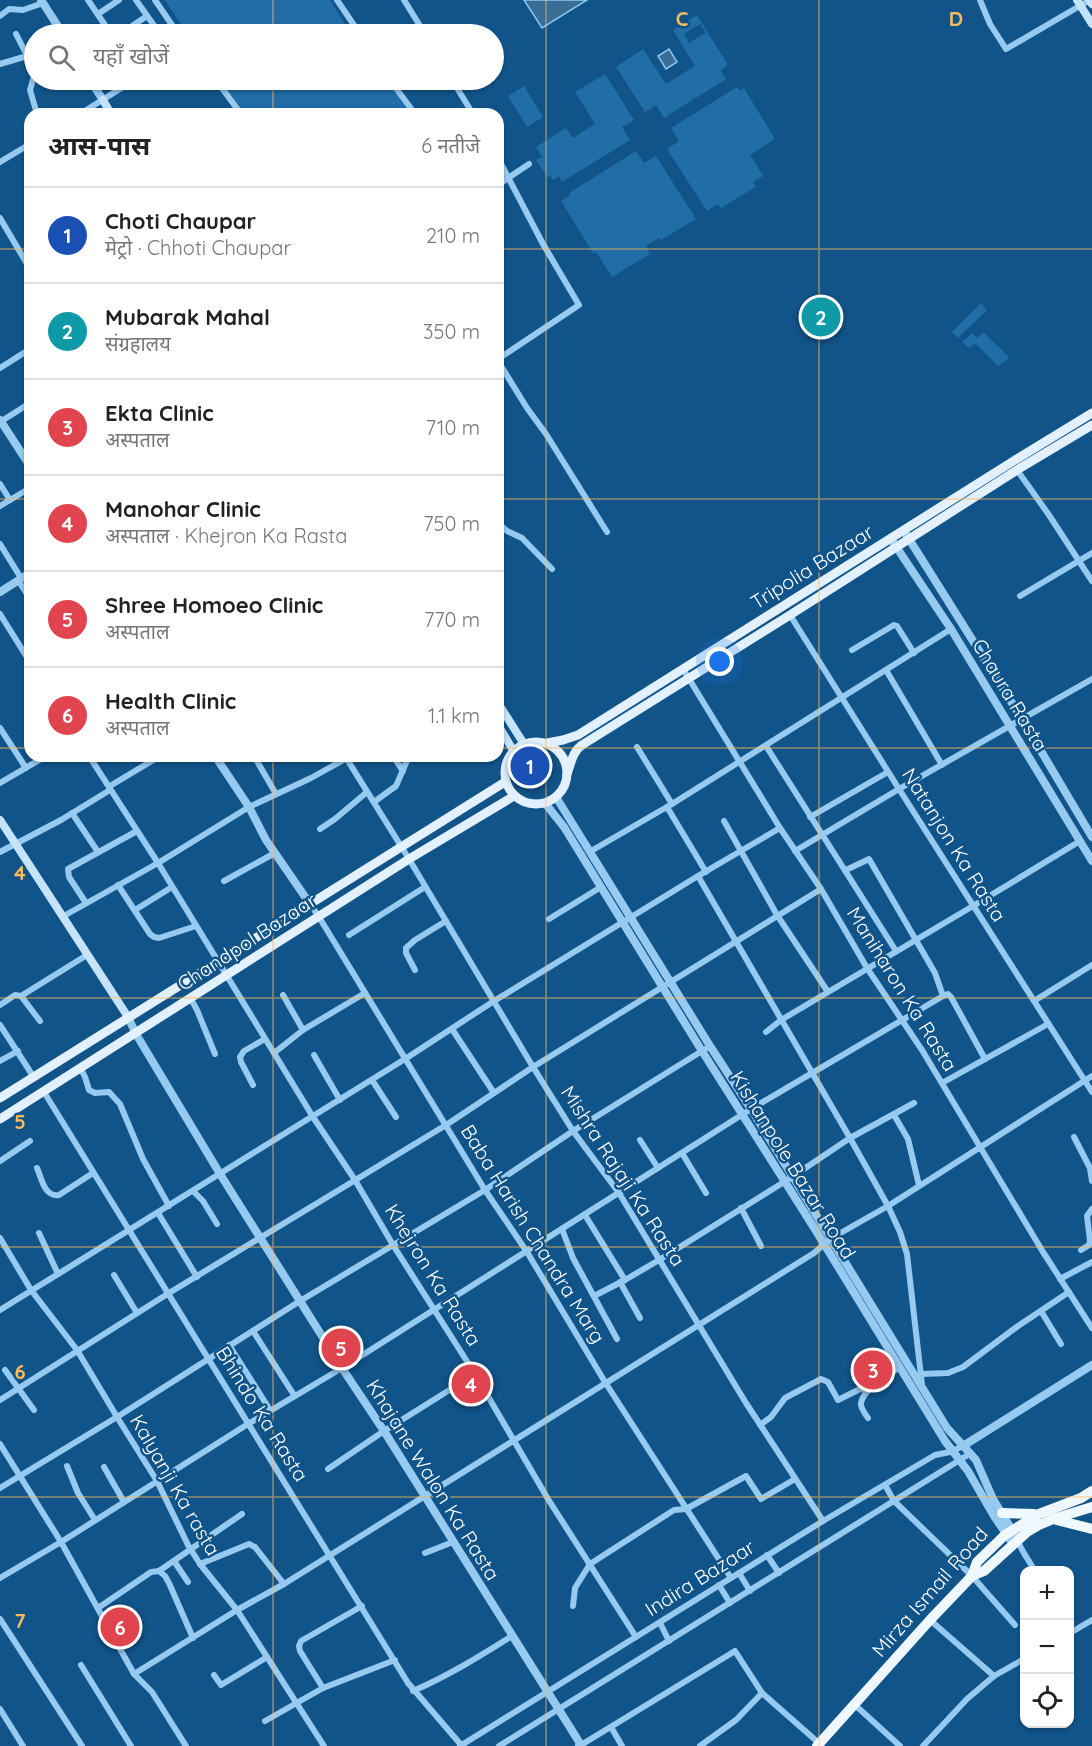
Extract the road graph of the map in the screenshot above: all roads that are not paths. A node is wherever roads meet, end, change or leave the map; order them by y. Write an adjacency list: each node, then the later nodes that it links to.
1 (88, 0): 11 (street)
2 (119, 0): 11 (street)
3 (136, 0): 13 (street)
4 (155, 0): 18 (street)
5 (337, 0): 19 (street)
6 (404, 0): 20 (street)
7 (980, 0): 10 (street)
8 (42, 1): 12 (street); 14 (street)
9 (1090, 1): 10 (street)
10 (1079, 2): 21 (main road)
11 (98, 14): 15 (street)
12 (0, 16)
13 (147, 16): 16 (street); 17 (street)
14 (57, 24)
15 (104, 24)
16 (135, 24)
17 (153, 24)
18 (171, 24)
19 (353, 24)
20 (419, 24)
21 (1092, 24)
22 (16, 34): 23 (street)
23 (24, 50)
24 (24, 57): 25 (street)
25 (0, 64)
26 (30, 90): 33 (street)
27 (96, 90): 32 (street)
28 (118, 90): 32 (street)
29 (223, 90): 36 (street)
30 (397, 90): 37 (street)
31 (458, 90): 38 (street)
32 (103, 100): 34 (street); 35 (main road)
33 (35, 108)
34 (90, 108)
35 (107, 108)
36 (237, 108)
37 (410, 108)
38 (469, 108)
39 (24, 148): 40 (street)
40 (0, 162)
41 (529, 164): 43 (street)
42 (504, 170): 43 (street)
43 (508, 178): 44 (street); 48 (street)
44 (504, 181)
45 (0, 218): 46 (street)
46 (24, 259)
47 (24, 353): 49 (street)
48 (504, 356)
49 (0, 368)
50 (504, 370): 62 (street)
51 (24, 407): 53 (street)
52 (1092, 413): 56 (main road, Tripolia Bazaar)
53 (0, 421): 55 (street)
54 (1092, 425): 56 (main road, Tripolia Bazaar)
55 (24, 457)
56 (1014, 466): 63 (main road, Tripolia Bazaar); 68 (street)
57 (0, 484): 59 (street)
58 (24, 492): 59 (street)
59 (10, 500): 60 (street)
60 (0, 506)
61 (504, 529): 69 (street)
62 (607, 532)
63 (906, 536): 64 (main road, Tripolia Bazaar); 66 (main road, Tripolia Bazaar); 88 (street, Chaura Rasta)
64 (891, 539): 66 (street, Chaura Rasta); 82 (main road, Tripolia Bazaar)
65 (0, 544): 71 (street)
66 (896, 548): 77 (main road, Tripolia Bazaar); 78 (street, Chaura Rasta)
67 (1092, 553): 68 (street)
68 (1080, 561): 72 (street); 75 (street)
69 (552, 569)
70 (24, 577): 71 (street)
71 (20, 579): 73 (street); 74 (street)
72 (1092, 581)
73 (24, 587)
74 (0, 592)
75 (1020, 596)
76 (0, 614): 80 (street)
77 (790, 615): 84 (main road, Tripolia Bazaar); 86 (street, Natanjon Ka Rasta)
78 (951, 629): 81 (street); 89 (street, Chaura Rasta)
79 (852, 650): 81 (street)
80 (24, 652)
81 (914, 653): 83 (street)
82 (683, 669): 84 (street, Maniharon Ka Rasta); 92 (main road, Tripolia Bazaar)
83 (886, 670): 86 (street); 107 (street)
84 (689, 679): 106 (street, Maniharon Ka Rasta); 111 (main road, Tripolia Bazaar)
85 (1092, 680): 88 (street)
86 (842, 697): 94 (street); 110 (street, Natanjon Ka Rasta)
87 (504, 712): 93 (main road)
88 (1022, 719): 89 (street); 131 (street, Chaura Rasta)
89 (1009, 726): 107 (street); 133 (street, Chaura Rasta)
90 (0, 728): 108 (street)
91 (504, 734): 96 (main road)
92 (547, 743): 93 (main road); 111 (main road)
93 (524, 744): 96 (main road)
94 (766, 746): 106 (street); 125 (street)
95 (637, 747): 122 (street)
96 (513, 750): 112 (main road)
97 (36, 762): 108 (street)
98 (93, 762): 115 (street, Khejron Ka Rasta)
99 (150, 762): 115 (street)
100 (219, 762): 123 (street)
101 (257, 762): 117 (street)
102 (338, 762): 117 (street)
103 (349, 762): 116 (street, Mishra Rajaji Ka Rasta)
104 (397, 762): 109 (street)
105 (407, 762): 109 (street)
106 (741, 762): 122 (street); 128 (street, Maniharon Ka Rasta)
107 (942, 765): 114 (street)
108 (26, 768): 113 (street)
109 (403, 771): 120 (street)
110 (888, 772): 114 (street, Natanjon Ka Rasta); 125 (street)
111 (567, 774): 119 (main road)
112 (506, 782): 118 (main road); 135 (main road, Chandpol Bazaar)
113 (0, 783)
114 (899, 789): 132 (street); 156 (street, Natanjon Ka Rasta)
115 (110, 790): 124 (street); 130 (street, Khejron Ka Rasta)
116 (367, 792): 120 (street, Mishra Rajaji Ka Rasta); 129 (street)
117 (276, 794): 123 (street)
118 (514, 796): 121 (main road); 142 (main road, Chandpol Bazaar)
119 (556, 797): 121 (main road); 136 (street, Kishanpole Bazar Road)
120 (374, 802): 135 (street, Mishra Rajaji Ka Rasta)
121 (545, 803): 152 (street, Kishanpole Bazar Road)
122 (669, 806): 136 (street); 146 (street)
123 (249, 807): 141 (street); 144 (street)
124 (72, 813): 134 (street); 140 (street)
125 (810, 816): 132 (street)
126 (0, 820): 134 (main road)
127 (724, 821): 137 (street)
128 (780, 828): 137 (street); 138 (street, Maniharon Ka Rasta)
129 (320, 829)
130 (137, 831): 140 (street); 144 (street, Khejron Ka Rasta)
131 (1092, 835)
132 (822, 836): 138 (street); 145 (street)
133 (1080, 841): 143 (street, Chaura Rasta); 156 (street)
134 (16, 844): 139 (street); 159 (main road)
135 (401, 846): 142 (street, Mishra Rajaji Ka Rasta); 155 (main road, Chandpol Bazaar)
136 (591, 851): 162 (street, Kishanpole Bazar Road)
137 (741, 851): 146 (street); 158 (street)
138 (795, 851): 153 (street, Maniharon Ka Rasta)
139 (0, 852)
140 (98, 852): 154 (street)
141 (275, 853): 148 (street); 155 (street)
142 (409, 859): 151 (street, Mishra Rajaji Ka Rasta); 160 (main road, Chandpol Bazaar)
143 (1092, 861)
144 (158, 863): 149 (street); 150 (street, Khejron Ka Rasta)
145 (846, 870): 166 (street); 168 (street)
146 (706, 872): 147 (street)
147 (698, 876): 162 (street); 167 (street)
148 (224, 881)
149 (118, 885): 154 (street); 157 (street)
150 (172, 887): 157 (street); 164 (street, Khejron Ka Rasta)
151 (425, 887): 163 (street, Mishra Rajaji Ka Rasta); 165 (street)
152 (601, 887): 161 (street); 162 (street, Kishanpole Bazar Road)
153 (820, 889): 158 (street); 172 (street, Maniharon Ka Rasta)
154 (87, 903): 159 (street)
155 (310, 904): 160 (street, Baba Harish Chandra Marg); 170 (main road, Chandpol Bazaar)
156 (973, 906): 166 (street); 184 (street, Natanjon Ka Rasta)
157 (135, 910): 164 (street)
158 (777, 915): 167 (street); 177 (street)
159 (62, 916): 169 (main road)
160 (320, 917): 174 (main road, Chandpol Bazaar); 178 (street, Baba Harish Chandra Marg)
161 (549, 919)
162 (627, 920): 175 (street); 176 (street, Kishanpole Bazar Road); 183 (street)
163 (446, 921): 173 (street); 183 (street, Mishra Rajaji Ka Rasta)
164 (196, 926): 170 (street, Khejron Ka Rasta)
165 (349, 934)
166 (917, 940): 168 (street); 181 (street)
167 (736, 942): 175 (street); 188 (street)
168 (896, 951): 172 (street)
169 (87, 955): 180 (street); 186 (main road)
170 (218, 962): 174 (street, Khejron Ka Rasta); 186 (main road, Chandpol Bazaar)
171 (1092, 965): 184 (street)
172 (867, 968): 177 (street); 187 (street, Maniharon Ka Rasta)
173 (415, 970)
174 (227, 976): 182 (main road, Chandpol Bazaar); 196 (street, Khejron Ka Rasta)
175 (671, 981): 176 (street); 197 (street)
176 (663, 986): 199 (street, Kishanpole Bazar Road); 206 (street)
177 (828, 992): 188 (street)
178 (365, 993): 193 (street); 203 (street, Baba Harish Chandra Marg)
179 (282, 995): 193 (street)
180 (21, 996): 185 (street); 189 (street)
181 (943, 996): 187 (street); 204 (street)
182 (191, 999): 195 (main road, Chandpol Bazaar); 201 (street)
183 (494, 1001): 192 (street); 206 (street, Mishra Rajaji Ka Rasta)
184 (1034, 1001): 190 (street, Natanjon Ka Rasta)
185 (0, 1005)
186 (128, 1017): 195 (street, Khajane Walon Ka Rasta); 209 (main road, Chandpol Bazaar)
187 (902, 1019): 208 (street); 213 (street, Maniharon Ka Rasta)
188 (781, 1020): 194 (street); 208 (street)
189 (40, 1021)
190 (1048, 1024): 204 (street); 212 (street, Natanjon Ka Rasta)
191 (0, 1025): 198 (street)
192 (452, 1029): 203 (street); 217 (street)
193 (303, 1030): 200 (street)
194 (766, 1032)
195 (136, 1034): 207 (main road, Chandpol Bazaar); 239 (street, Khajane Walon Ka Rasta)
196 (265, 1039): 200 (street, Khejron Ka Rasta); 214 (street)
197 (710, 1046): 199 (street); 221 (street)
198 (18, 1051): 205 (street); 209 (street)
199 (702, 1051): 222 (street, Kishanpole Bazar Road); 228 (street)
200 (274, 1053): 224 (street, Khejron Ka Rasta)
201 (215, 1054)
202 (314, 1055): 219 (street)
203 (405, 1059): 211 (street); 227 (street, Baba Harish Chandra Marg)
204 (985, 1059): 213 (street)
205 (0, 1060)
206 (533, 1066): 217 (street); 228 (street, Mishra Rajaji Ka Rasta)
207 (81, 1069): 215 (main road, Chandpol Bazaar); 249 (street)
208 (813, 1074): 221 (street); 230 (street)
209 (33, 1076): 218 (main road, Chandpol Bazaar)
210 (1092, 1077): 212 (street)
211 (372, 1080): 219 (street); 225 (street)
212 (1084, 1080): 216 (street, Natanjon Ka Rasta); 233 (street)
213 (942, 1083): 233 (street, Maniharon Ka Rasta)
214 (253, 1085)
215 (44, 1092): 226 (main road, Chandpol Bazaar); 238 (street, Bhindo Ka Rasta)
216 (1092, 1092)
217 (494, 1093): 227 (street)
218 (0, 1098)
219 (340, 1100): 224 (street)
220 (914, 1103): 223 (street)
221 (751, 1109): 222 (street); 240 (street)
222 (742, 1115): 234 (street); 243 (street, Kishanpole Bazar Road)
223 (894, 1115): 230 (street); 244 (street)
224 (313, 1117): 239 (street); 241 (street, Khejron Ka Rasta)
225 (396, 1117)
226 (0, 1119)
227 (446, 1125): 241 (street); 245 (street, Baba Harish Chandra Marg)
228 (573, 1131): 245 (street); 247 (street, Mishra Rajaji Ka Rasta)
229 (1074, 1137): 242 (street)
230 (850, 1138): 240 (street); 250 (street)
231 (640, 1140): 237 (street)
232 (30, 1142): 235 (street)
233 (980, 1146): 244 (street); 271 (street, Maniharon Ka Rasta)
234 (682, 1153): 237 (street); 248 (street)
235 (0, 1161)
236 (37, 1168): 238 (street)
237 (658, 1168): 247 (street)
238 (93, 1173): 257 (street, Bhindo Ka Rasta)
239 (220, 1174): 246 (street); 260 (street, Khajane Walon Ka Rasta)
240 (792, 1177): 243 (street); 261 (street)
241 (355, 1180): 260 (street); 262 (street, Khejron Ka Rasta)
242 (1092, 1180)
243 (784, 1181): 251 (street); 261 (street, Kishanpole Bazar Road)
244 (919, 1185): 250 (street)
245 (485, 1190): 262 (street); 265 (street, Baba Harish Chandra Marg)
246 (193, 1191): 249 (street); 255 (street)
247 (619, 1193): 254 (street); 266 (street, Mishra Rajaji Ka Rasta)
248 (706, 1193)
249 (169, 1206): 253 (street)
250 (888, 1206): 261 (street); 296 (street)
251 (741, 1208): 263 (street); 266 (street)
252 (1092, 1209): 264 (street)
253 (158, 1213): 257 (street); 270 (street)
254 (585, 1215): 256 (street); 272 (street)
255 (217, 1224)
256 (562, 1229): 265 (street); 276 (street)
257 (129, 1230): 268 (street); 275 (street, Bhindo Ka Rasta)
258 (39, 1233): 268 (street)
259 (0, 1238): 273 (street, Kalyanji Ka rasta)
260 (261, 1238): 270 (street); 277 (street, Khajane Walon Ka Rasta)
261 (827, 1241): 283 (street); 292 (street, Kishanpole Bazar Road); 298 (street)
262 (393, 1245): 277 (street); 278 (street, Khejron Ka Rasta)
263 (761, 1246)
264 (1081, 1250)
265 (527, 1252): 278 (street); 297 (street, Baba Harish Chandra Marg)
266 (659, 1260): 272 (street); 283 (street, Mishra Rajaji Ka Rasta)
267 (1092, 1262): 271 (street)
268 (58, 1274): 273 (street)
269 (114, 1275): 281 (street)
270 (197, 1277): 275 (street)
271 (1060, 1279): 274 (street, Maniharon Ka Rasta)
272 (623, 1281): 276 (street); 282 (street)
273 (31, 1290): 279 (street); 289 (street, Kalyanji Ka rasta)
274 (1069, 1292): 280 (street); 284 (street, Maniharon Ka Rasta)
275 (169, 1293): 281 (street); 290 (street, Bhindo Ka Rasta)
276 (594, 1296): 286 (street)
277 (300, 1301): 285 (street); 293 (street, Khajane Walon Ka Rasta)
278 (434, 1309): 293 (street); 295 (street, Khejron Ka Rasta)
279 (0, 1310)
280 (1041, 1311): 287 (street); 296 (street)
281 (137, 1313): 289 (street)
282 (640, 1318)
283 (698, 1326): 297 (street); 308 (street, Mishra Rajaji Ka Rasta)
284 (1092, 1328)
285 (252, 1330): 288 (street); 301 (street)
286 (616, 1339)
287 (1061, 1344)
288 (229, 1345): 290 (street); 304 (street)
289 (77, 1350): 299 (street); 305 (street, Kalyanji Ka rasta)
290 (208, 1358): 305 (street); 307 (street, Bhindo Ka Rasta)
291 (1092, 1365): 312 (street)
292 (900, 1366): 300 (street); 313 (street, Kishanpole Bazar Road)
293 (342, 1368): 301 (street); 309 (street, Khajane Walon Ka Rasta)
294 (5, 1370): 299 (street)
295 (475, 1374): 309 (street); 310 (street, Khejron Ka Rasta)
296 (921, 1374): 298 (street)
297 (605, 1382): 310 (street); 328 (street, Baba Harish Chandra Marg)
298 (922, 1385): 312 (street)
299 (18, 1388): 302 (street); 303 (street)
300 (869, 1390): 306 (street); 308 (street)
301 (294, 1395): 304 (street)
302 (0, 1400)
303 (34, 1410)
304 (270, 1410): 307 (street)
305 (117, 1417): 319 (street); 321 (street, Kalyanji Ka rasta)
306 (868, 1418)
307 (248, 1424): 321 (street); 343 (street, Bhindo Ka Rasta)
308 (760, 1425): 320 (street, Mishra Rajaji Ka Rasta)
309 (384, 1431): 318 (street); 325 (street, Khajane Walon Ka Rasta)
310 (513, 1440): 325 (street); 347 (street, Khejron Ka Rasta)
311 (0, 1444): 319 (street)
312 (963, 1446): 313 (street, Indira Bazaar); 314 (street)
313 (953, 1451): 315 (street, Kishanpole Bazar Road); 322 (street, Indira Bazaar)
314 (971, 1453): 315 (street); 330 (street)
315 (961, 1459): 326 (street); 337 (street, Kishanpole Bazar Road)
316 (67, 1466): 334 (street)
317 (104, 1467): 327 (street)
318 (328, 1469)
319 (19, 1476): 323 (street); 338 (street)
320 (795, 1479): 328 (street); 335 (street, Mishra Rajaji Ka Rasta)
321 (157, 1480): 327 (street); 341 (street, Kalyanji Ka rasta)
322 (885, 1485): 326 (street); 335 (street, Indira Bazaar)
323 (0, 1488)
324 (1089, 1494): 329 (main road); 332 (highway, Mirza Ismail Road)
325 (424, 1496): 339 (street, Khajane Walon Ka Rasta); 343 (street)
326 (894, 1501): 351 (street); 352 (street)
327 (124, 1502): 334 (street)
328 (686, 1509): 347 (street); 354 (street, Baba Harish Chandra Marg)
329 (1091, 1510): 333 (highway, Mirza Ismail Road)
330 (1002, 1513): 332 (highway); 337 (street)
331 (242, 1514): 341 (street)
332 (1039, 1514): 337 (highway, Mirza Ismail Road)
333 (1053, 1519): 336 (highway); 340 (highway, Mirza Ismail Road)
334 (95, 1520): 338 (street)
335 (823, 1521): 344 (street, Indira Bazaar)
336 (1092, 1529)
337 (1009, 1532): 340 (street, Kishanpole Bazar Road); 352 (highway, Mirza Ismail Road)
338 (62, 1542): 353 (street); 362 (street)
339 (453, 1542): 342 (street); 370 (street, Khajane Walon Ka Rasta)
340 (1016, 1543): 348 (street); 352 (highway, Mirza Ismail Road)
341 (191, 1549): 345 (street); 346 (street, Kalyanji Ka rasta)
342 (425, 1553)
343 (329, 1554): 356 (street); 360 (street, Bhindo Ka Rasta)
344 (767, 1555): 350 (street, Indira Bazaar); 351 (street)
345 (174, 1561): 349 (street); 355 (street)
346 (200, 1564): 356 (street); 363 (street, Kalyanji Ka rasta)
347 (590, 1564): 361 (street); 371 (street, Khejron Ka Rasta)
348 (1032, 1566)
349 (159, 1571): 362 (street); 372 (street)
350 (739, 1573): 354 (street, Indira Bazaar); 358 (street)
351 (779, 1573): 358 (street)
352 (972, 1576): 365 (highway, Mirza Ismail Road); 368 (street)
353 (0, 1578)
354 (731, 1578): 357 (street, Indira Bazaar)
355 (188, 1582)
356 (284, 1584): 363 (street)
357 (719, 1585): 359 (street); 367 (street, Indira Bazaar)
358 (750, 1591): 359 (street)
359 (730, 1604): 373 (street)
360 (362, 1606): 375 (street, Bhindo Ka Rasta); 381 (street)
361 (573, 1606)
362 (98, 1608): 378 (street)
363 (237, 1610): 372 (street); 374 (street, Kalyanji Ka rasta)
364 (0, 1619): 394 (street)
365 (930, 1620): 380 (street); 386 (highway, Mirza Ismail Road)
366 (1092, 1620): 369 (street)
367 (660, 1623): 371 (street, Indira Bazaar); 373 (street)
368 (1015, 1625)
369 (1074, 1631)
370 (512, 1636): 382 (street); 383 (street, Khajane Walon Ka Rasta)
371 (636, 1637): 383 (street, Indira Bazaar)
372 (193, 1638): 378 (street)
373 (669, 1641): 388 (street)
374 (267, 1657): 379 (street); 385 (street, Kalyanji Ka rasta)
375 (395, 1660): 381 (street); 382 (street, Bhindo Ka Rasta)
376 (1020, 1661): 380 (street)
377 (81, 1665): 395 (street)
378 (134, 1674): 396 (street)
379 (214, 1674)
380 (994, 1676): 403 (street)
381 (323, 1688): 385 (street)
382 (413, 1691): 398 (street, Bhindo Ka Rasta)
383 (548, 1692): 388 (street, Khajane Walon Ka Rasta); 398 (street, Indira Bazaar)
384 (762, 1693): 390 (street); 392 (street); 401 (street)
385 (297, 1702): 389 (street); 397 (street, Kalyanji Ka rasta)
386 (855, 1705): 392 (highway, Mirza Ismail Road); 402 (street)
387 (0, 1709): 393 (street)
388 (558, 1709): 391 (street, Khajane Walon Ka Rasta); 399 (street)
389 (265, 1721)
390 (611, 1727): 391 (street); 400 (street)
391 (580, 1745)
392 (819, 1745)
393 (23, 1746)
394 (82, 1746)
395 (131, 1746)
396 (186, 1746)
397 (324, 1746)
398 (461, 1746)
399 (500, 1746)
400 (622, 1746)
401 (700, 1746)
402 (900, 1746)
403 (923, 1746)

